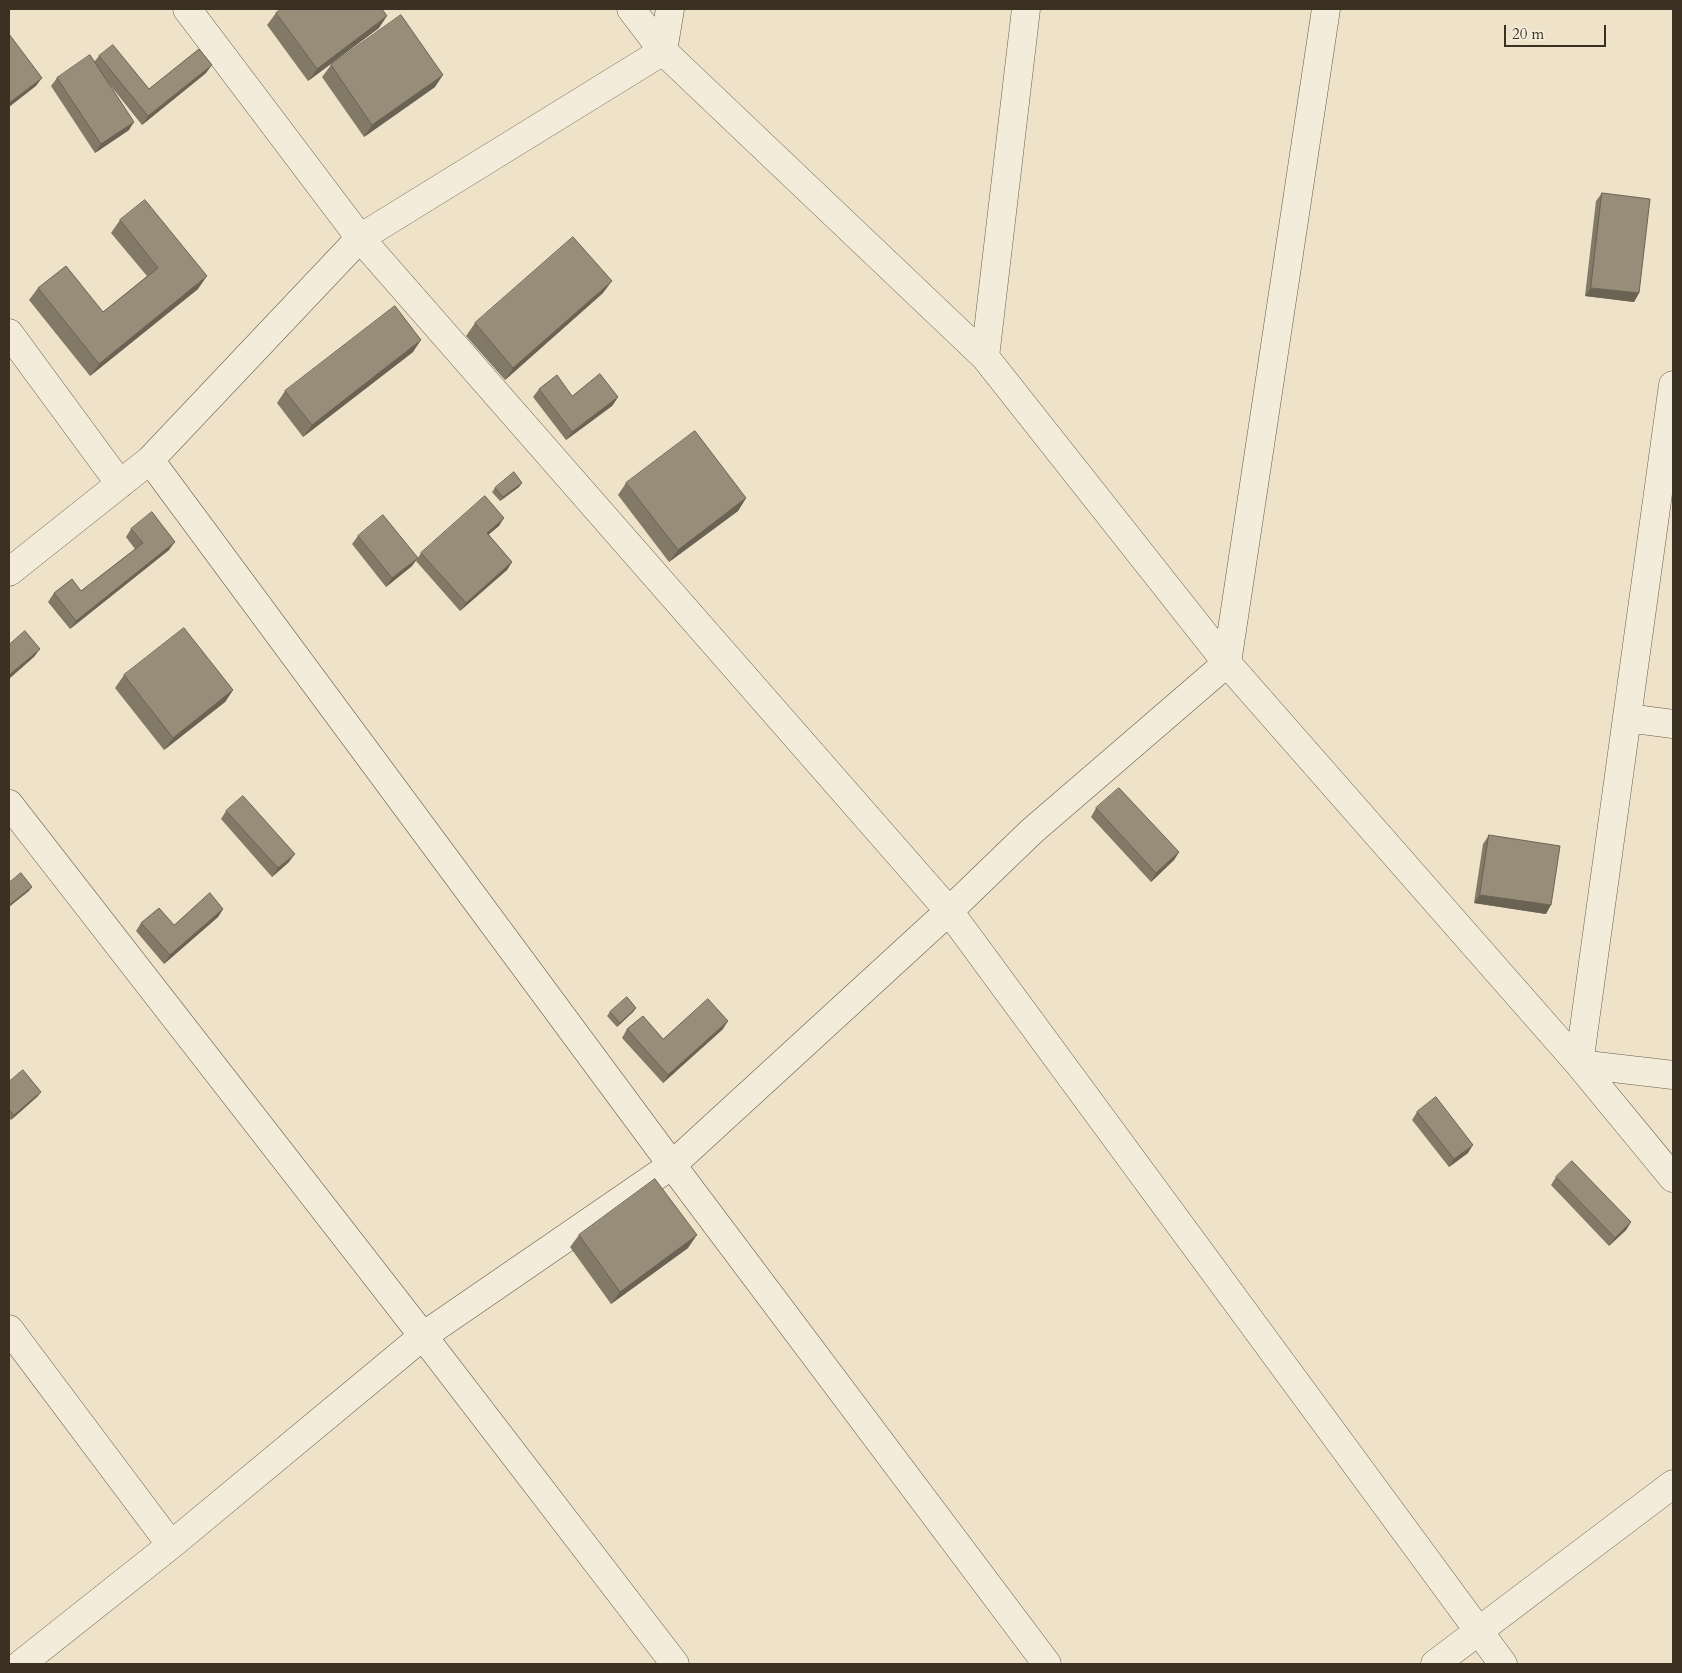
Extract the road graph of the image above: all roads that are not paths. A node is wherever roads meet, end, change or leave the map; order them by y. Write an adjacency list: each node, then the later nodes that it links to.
1 (187, 9): 7 (street)
2 (631, 9): 6 (street)
3 (670, 9): 6 (street)
4 (1026, 9): 9 (street)
5 (1326, 9): 14 (street)
6 (663, 51): 7 (street); 9 (street)
7 (360, 238): 11 (street); 18 (street)
8 (9, 333): 12 (street)
9 (985, 356): 14 (street)
10 (1673, 385): 15 (street)
11 (150, 460): 12 (street); 21 (street)
12 (120, 484): 13 (street)
13 (9, 572)
14 (1227, 663): 18 (street); 19 (street)
15 (1627, 718): 16 (street); 19 (street)
16 (1673, 724)
17 (9, 804): 24 (street)
18 (949, 911): 21 (street); 27 (street)
19 (1578, 1064): 20 (street); 22 (street)
20 (1673, 1075)
21 (672, 1165): 24 (street); 30 (street)
22 (1673, 1178)
23 (9, 1329): 26 (street)
24 (423, 1336): 26 (street); 29 (street)
25 (1673, 1484): 27 (street)
26 (171, 1545): 28 (street)
27 (1478, 1631): 31 (street); 32 (street)
28 (21, 1664)
29 (675, 1664)
30 (1047, 1664)
31 (1435, 1664)
32 (1503, 1664)

